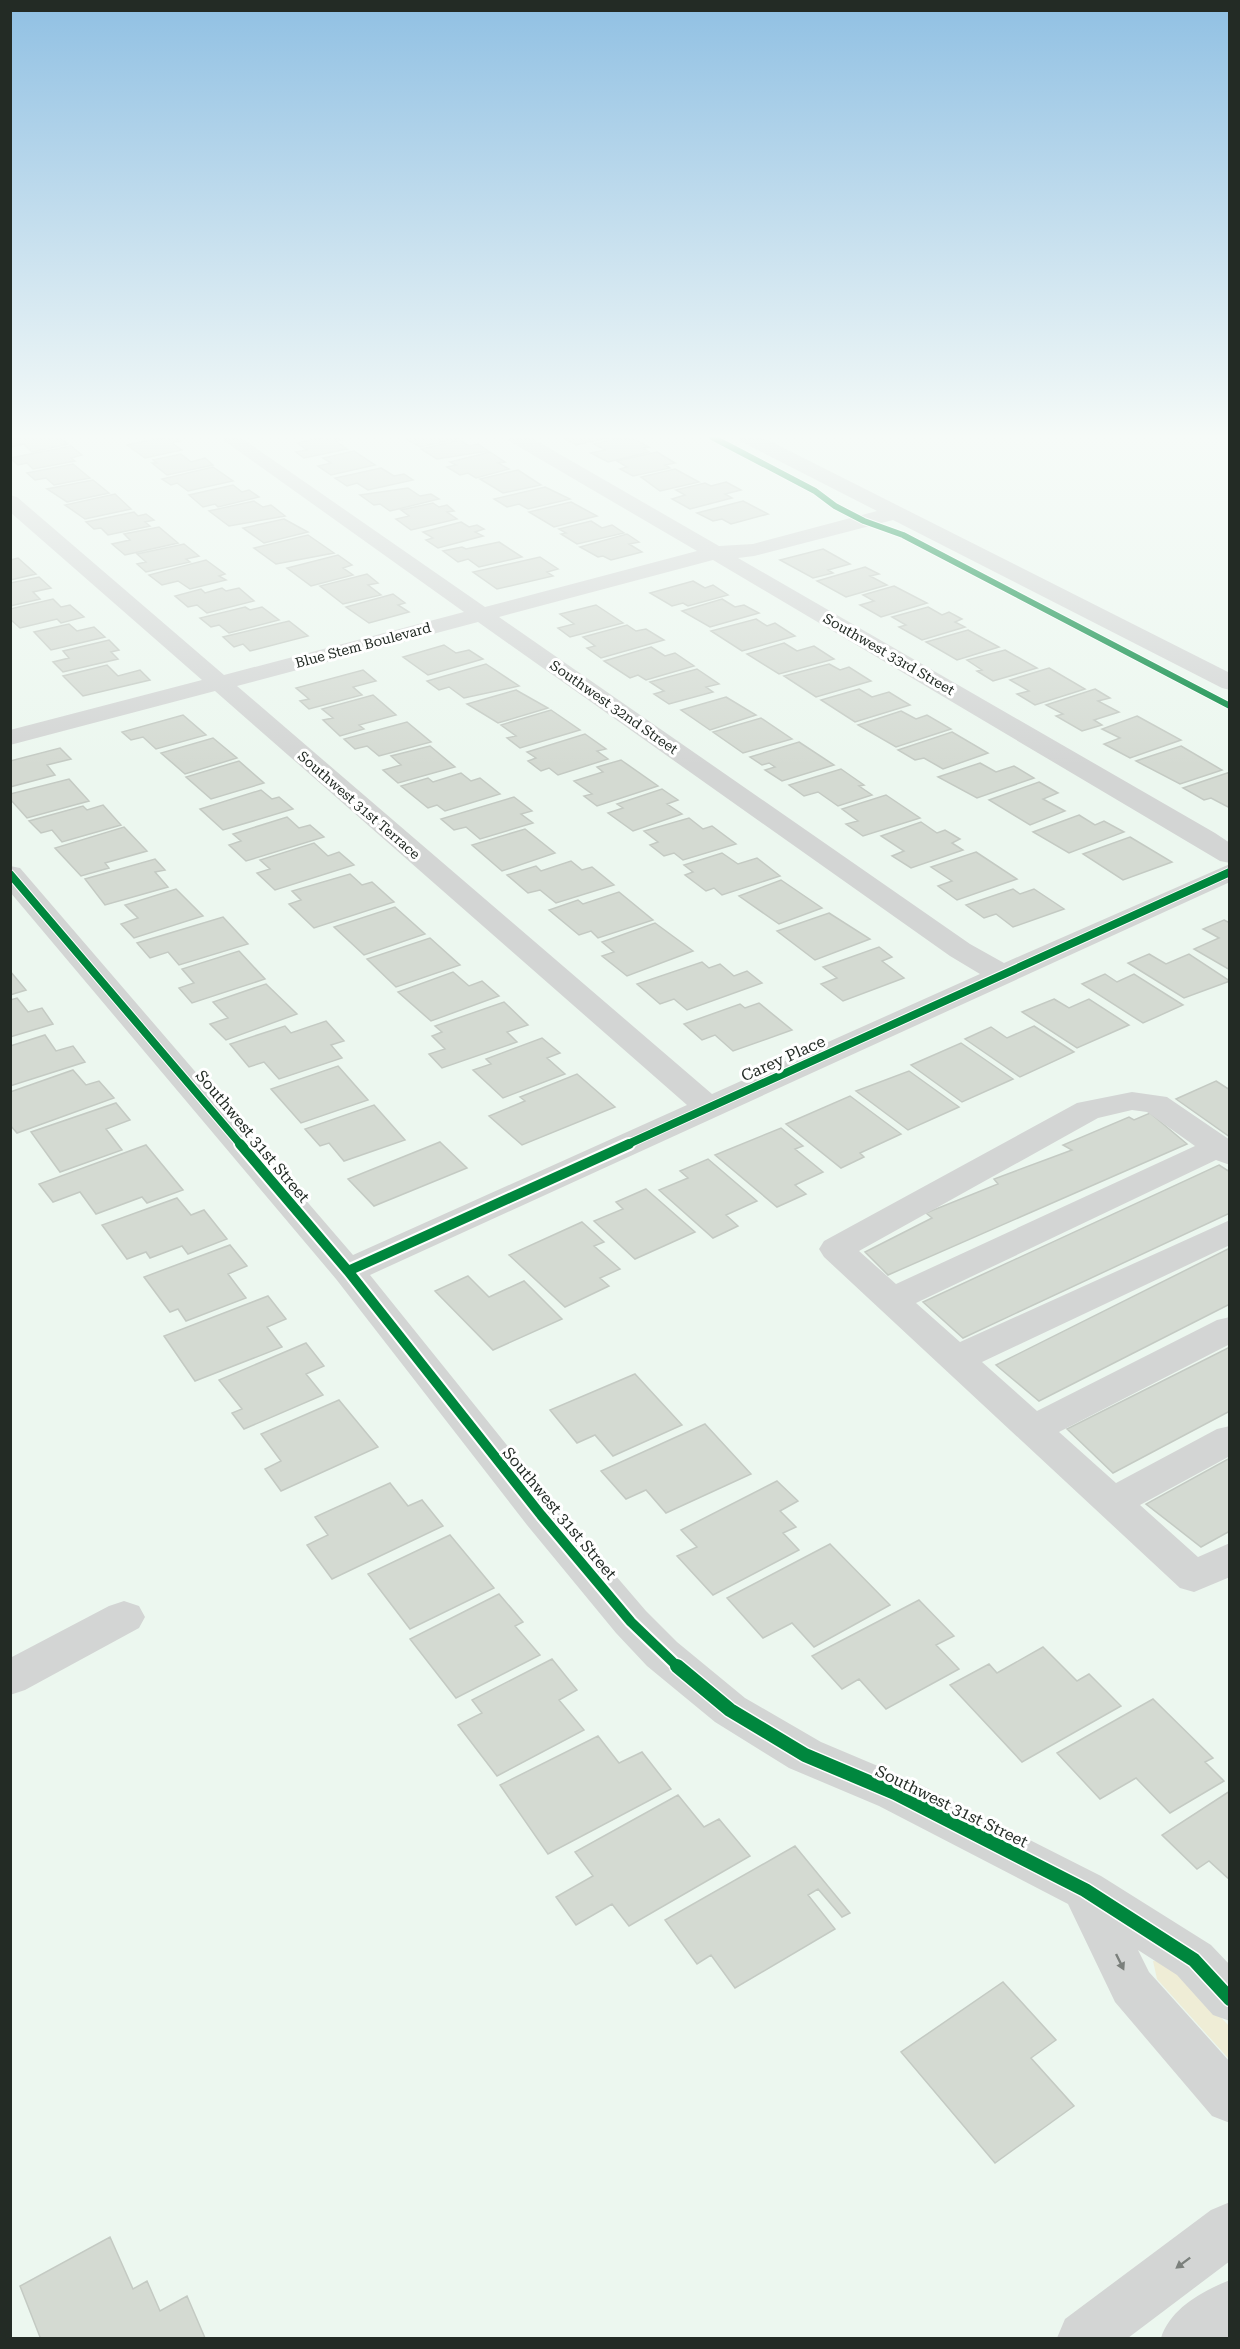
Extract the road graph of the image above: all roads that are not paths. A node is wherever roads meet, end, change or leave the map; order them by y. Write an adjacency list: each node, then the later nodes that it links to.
1 (62, 547): 8 (street, Southwest 31st Terrace)
2 (383, 547): 7 (street, Southwest 32nd Street)
3 (705, 547): 6 (street, Southwest 33rd Street)
4 (765, 547): 6 (street, Blue Stem Boulevard)
5 (962, 547): 9 (street)
6 (716, 553): 7 (street, Blue Stem Boulevard); 11 (street, Southwest 33rd Street)
7 (480, 615): 8 (street, Blue Stem Boulevard); 14 (street, Southwest 32nd Street)
8 (219, 683): 10 (street, Blue Stem Boulevard); 15 (street, Southwest 31st Terrace)
9 (1230, 684)
10 (10, 738)
11 (1230, 855)
12 (1230, 872): 14 (street, Carey Place)
13 (10, 874): 18 (street, Southwest 31st Street)
14 (1003, 975): 15 (street, Carey Place)
15 (709, 1108): 18 (street, Carey Place)
16 (1224, 1151): 19 (street); 19 (street)
17 (1230, 1231): 21 (street)
18 (348, 1271): 28 (street, Southwest 31st Street)
19 (892, 1300): 21 (street)
20 (1230, 1329): 22 (street)
21 (956, 1359): 22 (street)
22 (1033, 1430): 24 (street)
23 (1230, 1439): 24 (street)
24 (1113, 1502): 25 (street)
25 (1230, 1557)
26 (124, 1617): 27 (street)
27 (10, 1678)
28 (1085, 1890): 29 (street, Southwest 31st Street); 30 (street, one-way to 30)
29 (1230, 1999)
30 (1230, 2099)
31 (1230, 2228): 33 (street, one-way to 33)
32 (1230, 2307): 34 (street)
33 (1084, 2338)
34 (1188, 2338)

